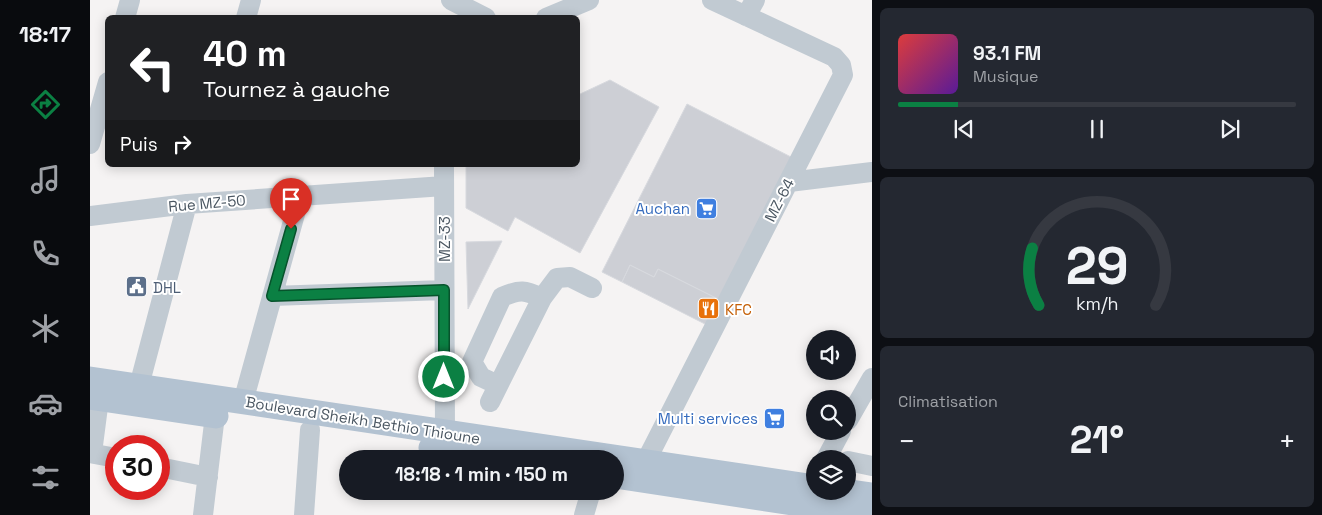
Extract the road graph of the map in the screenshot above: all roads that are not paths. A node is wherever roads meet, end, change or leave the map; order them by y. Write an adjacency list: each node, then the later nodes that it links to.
1 (251, 0): 6 (street)
2 (451, 0): 7 (street)
3 (589, 0): 8 (street)
4 (712, 0): 5 (street, MZ-64)
5 (751, 8): 14 (street, MZ-64)
6 (247, 15)
7 (480, 15)
8 (553, 15)
9 (105, 94): 10 (street)
10 (93, 119): 11 (street)
11 (90, 144)
12 (444, 167): 15 (street, MZ-33)
13 (872, 172): 14 (street)
14 (788, 182): 34 (street, MZ-64)
15 (444, 186): 16 (street, Rue MZ-50); 20 (street, MZ-33)
16 (300, 196): 17 (street, Rue MZ-50); 21 (street)
17 (187, 204): 18 (street, Rue MZ-50); 24 (street)
18 (90, 216)
19 (592, 288): 22 (street)
20 (444, 290): 21 (street); 30 (street, MZ-33)
21 (272, 296): 26 (street)
22 (542, 298): 22 (street)
23 (872, 378): 27 (street)
24 (139, 386): 25 (main road, Boulevard Sheikh Bethio Thioune); 26 (main road, Boulevard Sheikh Bethio Thioune)
25 (93, 392): 28 (main road, Boulevard Sheikh Bethio Thioune); 32 (street)
26 (243, 402): 30 (main road, Boulevard Sheikh Bethio Thioune)
27 (856, 406)
28 (214, 415): 29 (main road, Boulevard Sheikh Bethio Thioune); 38 (street)
29 (310, 430): 31 (main road, Boulevard Sheikh Bethio Thioune); 46 (street)
30 (445, 432): 34 (main road, Boulevard Sheikh Bethio Thioune)
31 (442, 450)
32 (91, 453): 33 (street)
33 (105, 456)
34 (645, 462): 40 (main road, Boulevard Sheikh Bethio Thioune)
35 (856, 463): 36 (street)
36 (872, 466)
37 (170, 469): 38 (street)
38 (208, 477): 45 (street)
39 (624, 477): 44 (main road)
40 (806, 483)
41 (856, 493): 42 (main road)
42 (872, 496)
43 (588, 500): 47 (street)
44 (872, 514)
45 (203, 515)
46 (304, 515)
47 (584, 515)

